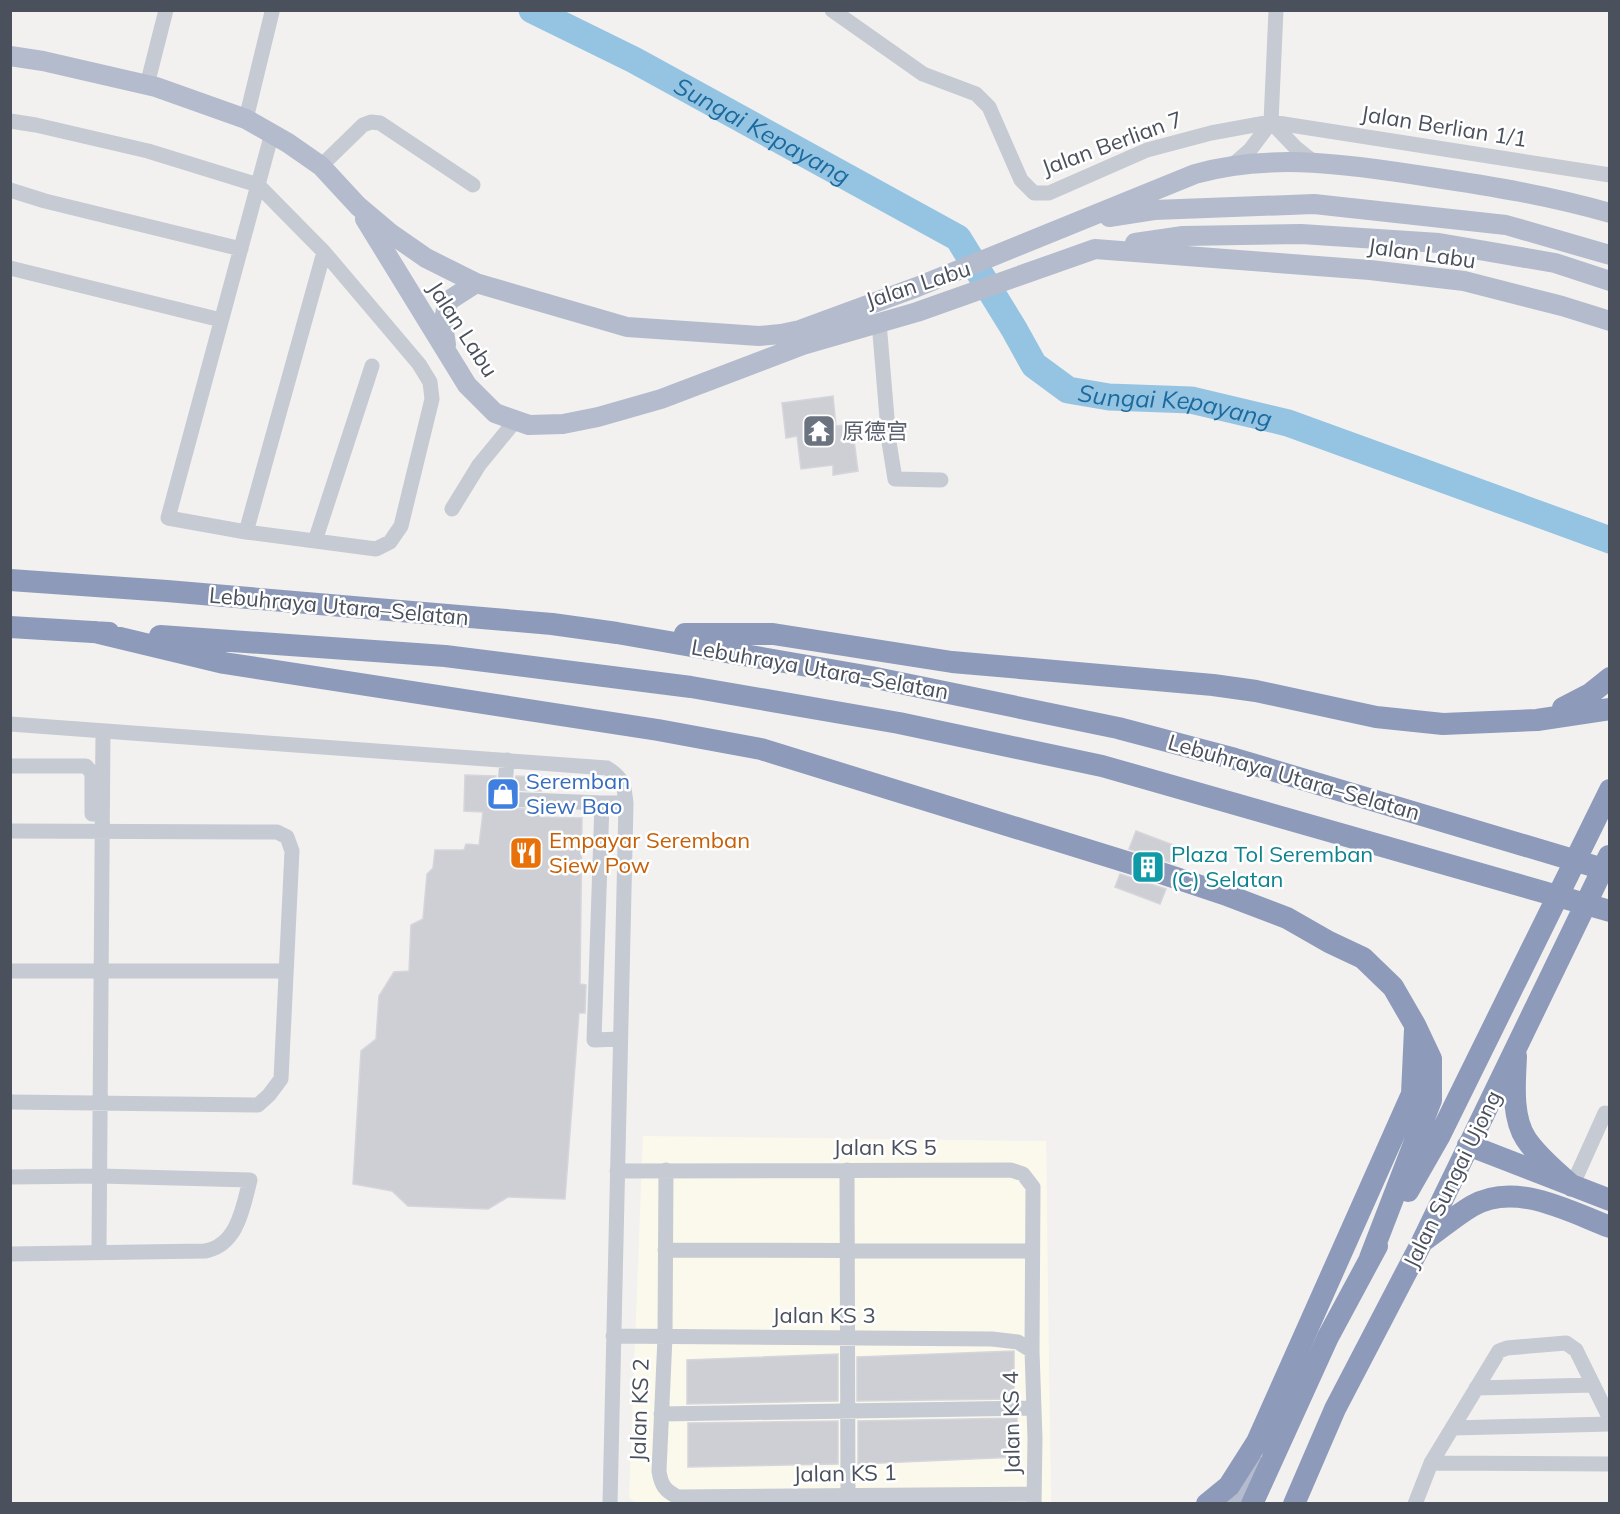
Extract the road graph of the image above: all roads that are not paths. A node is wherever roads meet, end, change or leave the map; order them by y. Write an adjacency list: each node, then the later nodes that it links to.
1 (166, 10): 6 (street)
2 (832, 10): 9 (street, Jalan Berlian 7)
3 (1276, 10): 9 (street)
4 (272, 12): 7 (street)
5 (10, 56): 6 (main road, Jalan Labu)
6 (147, 85): 7 (main road, Jalan Labu)
7 (246, 119): 10 (main road, Jalan Labu)
8 (10, 121): 15 (street)
9 (1271, 122): 11 (street); 12 (street); 14 (street, Jalan Berlian 1/1)
10 (272, 133): 13 (main road, Jalan Labu); 15 (street)
11 (1315, 163): 12 (main road, Jalan Labu); 19 (main road, Jalan Labu)
12 (1234, 164): 20 (main road, Jalan Labu)
13 (321, 166): 16 (street); 18 (main road, Jalan Labu)
14 (1610, 175)
15 (258, 185): 21 (street); 23 (street)
16 (473, 185)
17 (10, 190): 21 (street)
18 (358, 206): 27 (main road, Jalan Labu); 31 (main road, Jalan Labu)
19 (1610, 213)
20 (1077, 223): 24 (main road); 27 (main road, Jalan Labu)
21 (241, 249): 28 (street)
22 (1095, 249): 26 (main road); 29 (main road, Jalan Labu); 30 (main road, Jalan Labu)
23 (324, 252): 36 (street); 37 (street)
24 (1610, 255)
25 (10, 268): 28 (street)
26 (1610, 281)
27 (476, 284): 31 (main road)
28 (221, 320): 36 (street)
29 (1610, 321)
30 (879, 322): 33 (main road, Jalan Labu); 34 (street)
31 (447, 353): 33 (main road, Jalan Labu)
32 (372, 366): 37 (street)
33 (516, 420): 35 (street)
34 (941, 480)
35 (452, 509)
36 (246, 532): 37 (street)
37 (315, 541)
38 (10, 580): 41 (highway, Lebuhraya Utara–Selatan)
39 (10, 627): 40 (highway, Lebuhraya Utara–Selatan)
40 (95, 632): 56 (highway, Lebuhraya Utara–Selatan); 60 (highway)
41 (617, 633): 44 (highway); 55 (highway, Lebuhraya Utara–Selatan)
42 (1610, 678): 44 (highway)
43 (1610, 709): 44 (highway)
44 (1537, 720)
45 (10, 724): 46 (street)
46 (103, 731): 47 (street); 53 (street)
47 (507, 760): 50 (street); 51 (street)
48 (10, 765): 53 (street)
49 (1610, 790): 81 (highway, Jalan Sungai Ujong)
50 (602, 803): 51 (street); 61 (street)
51 (626, 803): 61 (street)
52 (10, 831): 53 (street)
53 (98, 831): 58 (street); 59 (street)
54 (1610, 855): 62 (highway, Jalan Sungai Ujong)
55 (1610, 871)
56 (1610, 911)
57 (10, 971): 58 (street)
58 (101, 971): 59 (street); 64 (street)
59 (286, 971): 64 (street)
60 (1415, 1025): 81 (highway); 101 (highway)
61 (620, 1039): 69 (street)
62 (1516, 1048): 66 (highway, Jalan Sungai Ujong); 72 (highway)
63 (10, 1102): 64 (street)
64 (100, 1102): 70 (street)
65 (1610, 1115): 72 (street)
66 (1468, 1145): 72 (highway); 75 (highway, Jalan Sungai Ujong)
67 (666, 1170): 68 (street, Jalan KS 5); 69 (street, Jalan KS 5); 76 (street, Jalan KS 2)
68 (847, 1170): 78 (street); 79 (street, Jalan KS 5)
69 (617, 1171): 82 (street)
70 (100, 1176): 71 (street); 77 (street); 77 (street)
71 (10, 1178)
72 (1572, 1185): 73 (highway)
73 (1610, 1200)
74 (1610, 1227): 75 (highway)
75 (1422, 1242): 104 (highway, Jalan Sungai Ujong)
76 (665, 1250): 78 (street); 83 (street, Jalan KS 2)
77 (99, 1251): 80 (street)
78 (847, 1251): 79 (street); 85 (street)
79 (1032, 1251): 86 (street, Jalan KS 4)
80 (10, 1254)
81 (1370, 1258): 84 (highway, Jalan Sungai Ujong)
82 (613, 1336): 83 (street, Jalan KS 3); 100 (street)
83 (665, 1337): 85 (street, Jalan KS 3); 91 (street, Jalan KS 2)
84 (1328, 1337): 102 (main road); 103 (highway, Jalan Sungai Ujong)
85 (847, 1338): 86 (street, Jalan KS 3); 90 (street)
86 (1032, 1351): 89 (street, Jalan KS 4)
87 (1593, 1385): 88 (street); 88 (street); 92 (street)
88 (1476, 1388): 94 (street)
89 (1034, 1408): 90 (street); 99 (street, Jalan KS 4)
90 (847, 1411): 91 (street); 98 (street)
91 (661, 1413): 97 (street, Jalan KS 2)
92 (1610, 1419)
93 (1610, 1424): 94 (street)
94 (1452, 1428): 95 (street)
95 (1431, 1463): 96 (street); 105 (street)
96 (1610, 1464)
97 (660, 1484): 98 (street, Jalan KS 1)
98 (848, 1496): 99 (street, Jalan KS 1)
99 (1034, 1499)
100 (610, 1503)
101 (1207, 1503)
102 (1232, 1503)
103 (1252, 1503)
104 (1294, 1503)
105 (1415, 1503)

